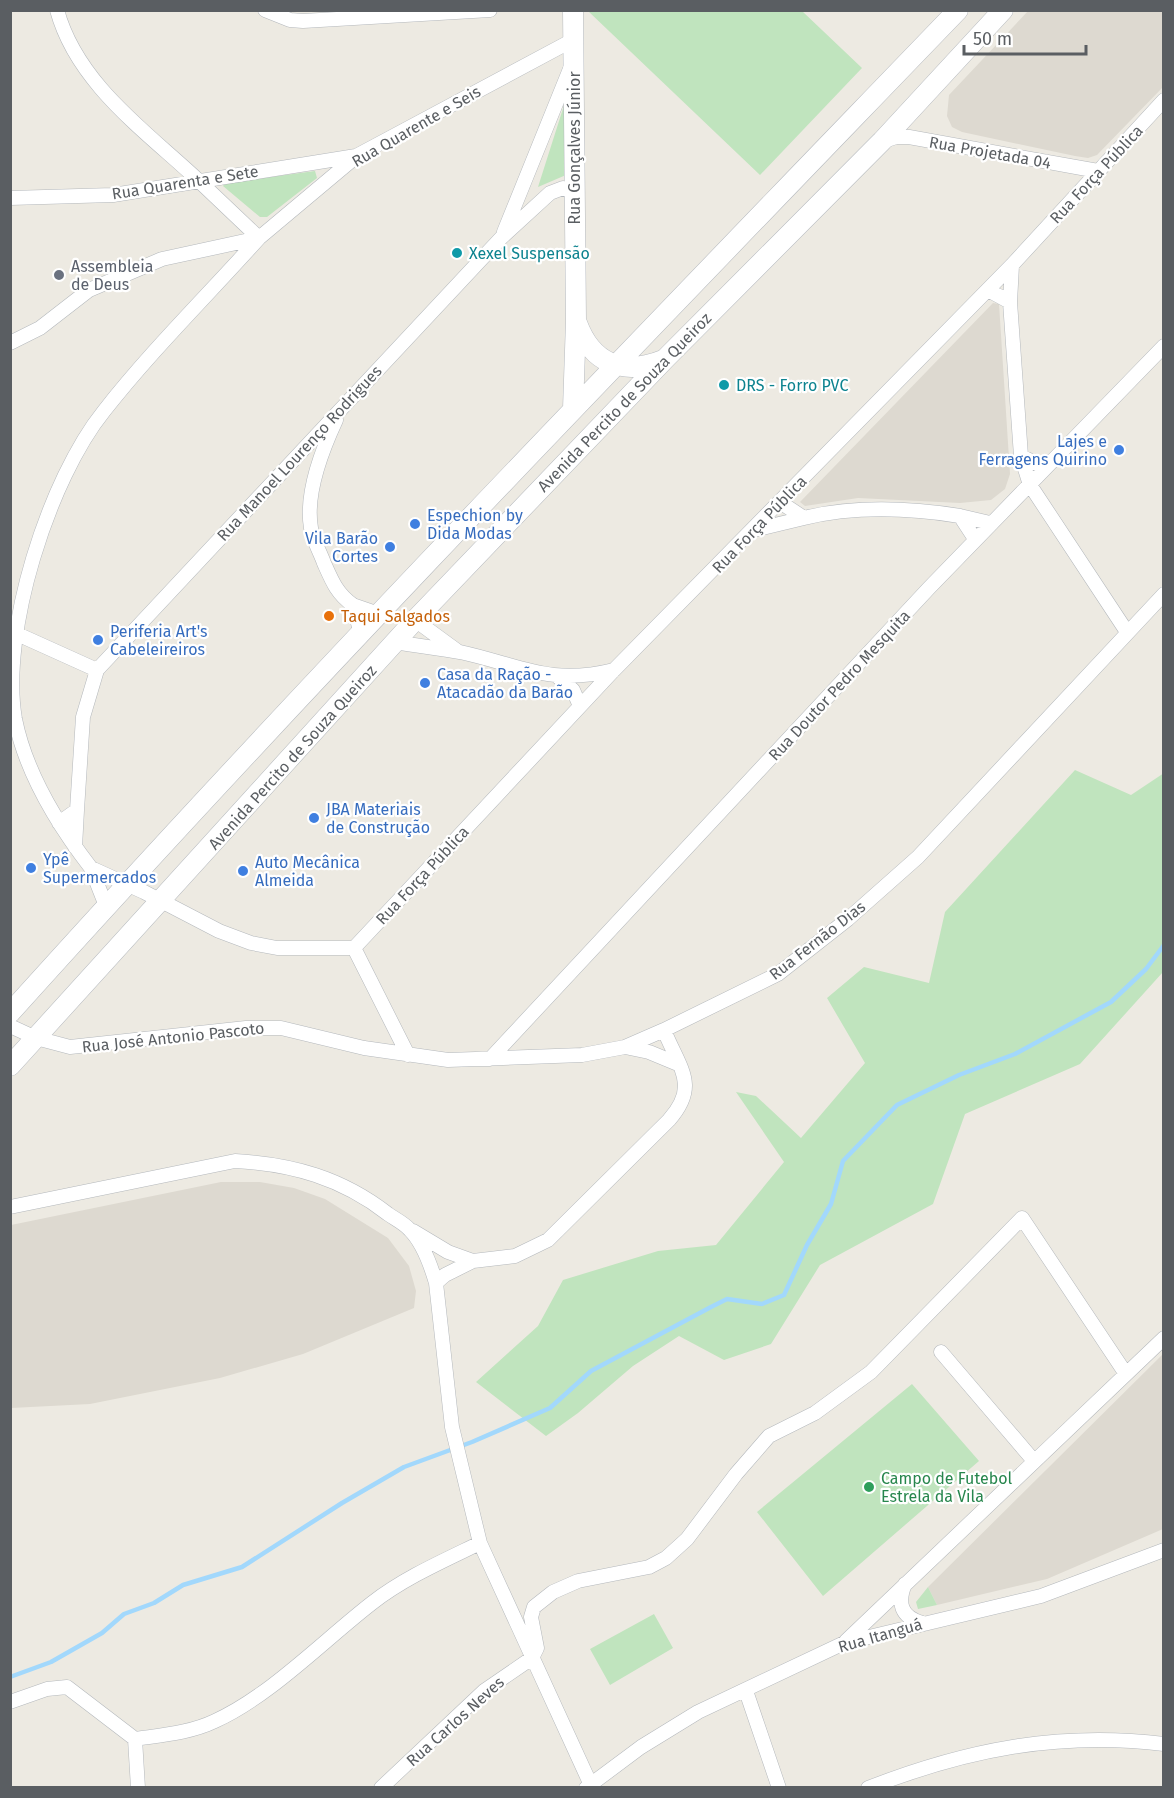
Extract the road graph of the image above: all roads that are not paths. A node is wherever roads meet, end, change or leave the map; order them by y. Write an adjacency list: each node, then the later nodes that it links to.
1 (57, 10): 13 (street)
2 (265, 10): 7 (street)
3 (490, 10): 7 (street)
4 (573, 10): 8 (main road, Rua Gonçalves Júnior)
5 (958, 10): 25 (main road, Avenida Percito de Souza Queiroz)
6 (1003, 10): 10 (main road, Avenida Percito de Souza Queiroz)
7 (404, 13)
8 (574, 50): 11 (street, Rua Quarente e Seis); 14 (main road, Rua Gonçalves Júnior); 16 (street, Rua Manoel Lourenço Rodrigues)
9 (1164, 100): 12 (street, Rua Força Pública)
10 (882, 141): 12 (street, Rua Projetada 04); 24 (main road, Avenida Percito de Souza Queiroz)
11 (358, 155): 13 (street, Rua Quarenta e Sete); 17 (street, Rua Quarente e Seis)
12 (1098, 171): 18 (street, Rua Força Pública)
13 (200, 181): 15 (street, Rua Quarenta e Sete); 17 (street)
14 (574, 193): 16 (street, Rua Manoel Lourenço Rodrigues); 21 (main road, Rua Gonçalves Júnior)
15 (10, 198)
16 (502, 237): 26 (street, Rua Manoel Lourenço Rodrigues)
17 (259, 238): 22 (street, Rua Quarente e Seis); 45 (street)
18 (1012, 265): 19 (street, Rua Força Pública); 20 (street)
19 (988, 290): 20 (street); 34 (street, Rua Força Pública)
20 (1010, 302): 29 (street)
21 (576, 321): 25 (main road, Rua Gonçalves Júnior); 27 (main road, Rua Gonçalves Júnior)
22 (10, 343)
23 (1164, 346): 30 (street, Rua Doutor Pedro Mesquita)
24 (665, 359): 25 (main road); 43 (main road, Avenida Percito de Souza Queiroz)
25 (616, 365): 27 (main road, Avenida Percito de Souza Queiroz)
26 (341, 408): 28 (street, Rua Manoel Lourenço Rodrigues); 31 (street)
27 (573, 409): 33 (main road, Avenida Percito de Souza Queiroz)
28 (297, 456): 31 (street); 49 (street, Rua Manoel Lourenço Rodrigues)
29 (1021, 456): 30 (street); 32 (street)
30 (1054, 460): 32 (street, Rua Doutor Pedro Mesquita)
31 (319, 467): 41 (street)
32 (1030, 485): 37 (street, Rua Doutor Pedro Mesquita); 44 (street)
33 (489, 498): 42 (main road, Avenida Percito de Souza Queiroz); 43 (main road)
34 (780, 502): 36 (street); 38 (street, Rua Força Pública)
35 (960, 516): 36 (street); 37 (street); 39 (street)
36 (804, 518): 38 (street)
37 (990, 523): 39 (street, Rua Doutor Pedro Mesquita)
38 (754, 530): 50 (street, Rua Força Pública)
39 (975, 539): 63 (street, Rua Doutor Pedro Mesquita)
40 (1164, 594): 44 (street, Rua Fernão Dias)
41 (353, 605): 42 (street); 46 (street)
42 (379, 614): 46 (main road, Avenida Percito de Souza Queiroz)
43 (415, 620): 47 (main road, Avenida Percito de Souza Queiroz); 48 (street)
44 (1127, 632): 64 (street, Rua Fernão Dias)
45 (15, 633): 49 (street); 54 (street)
46 (361, 634): 57 (main road, Avenida Percito de Souza Queiroz)
47 (395, 642): 48 (street); 58 (main road, Avenida Percito de Souza Queiroz)
48 (460, 652): 51 (street)
49 (97, 669): 53 (street, Rua Manoel Lourenço Rodrigues)
50 (614, 670): 51 (street); 52 (street, Rua Força Pública)
51 (558, 677): 52 (street)
52 (580, 706): 60 (street, Rua Força Pública)
53 (77, 810): 54 (street); 55 (street, Rua Manoel Lourenço Rodrigues)
54 (59, 823): 55 (street)
55 (75, 847): 56 (street)
56 (91, 868): 57 (street); 59 (street)
57 (126, 884): 58 (street); 59 (main road, Avenida Percito de Souza Queiroz)
58 (162, 901): 60 (street); 65 (main road, Avenida Percito de Souza Queiroz)
59 (106, 906): 61 (main road, Avenida Percito de Souza Queiroz)
60 (354, 948): 67 (street)
61 (10, 1013)
62 (10, 1026): 65 (street, Rua José Antonio Pascoto)
63 (519, 1028): 68 (street); 69 (street, Rua Doutor Pedro Mesquita)
64 (664, 1030): 66 (street, Rua Fernão Dias); 70 (street)
65 (36, 1038): 67 (street, Rua José Antonio Pascoto); 71 (main road, Avenida Percito de Souza Queiroz)
66 (625, 1047): 68 (street, Rua José Antonio Pascoto); 70 (street)
67 (408, 1055): 69 (street, Rua José Antonio Pascoto)
68 (529, 1057): 69 (street, Rua José Antonio Pascoto)
69 (490, 1059)
70 (678, 1064): 74 (street)
71 (10, 1066)
72 (10, 1207): 73 (street)
73 (411, 1230): 74 (street); 75 (street)
74 (473, 1261): 75 (street)
75 (436, 1283): 80 (street)
76 (1164, 1338): 78 (street)
77 (941, 1352): 79 (street)
78 (1126, 1374): 79 (street); 85 (street)
79 (1034, 1461): 82 (street)
80 (480, 1544): 85 (street); 88 (street)
81 (1164, 1550): 83 (street, Rua Itanguá)
82 (905, 1583): 83 (street); 84 (street)
83 (922, 1623): 84 (street, Rua Itanguá)
84 (844, 1642): 86 (street, Rua Itanguá)
85 (532, 1658): 90 (street); 92 (street, Rua Carlos Neves)
86 (746, 1691): 90 (street, Rua Itanguá); 93 (street)
87 (10, 1702): 88 (street)
88 (135, 1739): 91 (street)
89 (1164, 1744): 94 (street)
90 (588, 1785)
91 (138, 1788)
92 (381, 1788)
93 (779, 1788)
94 (868, 1788)

